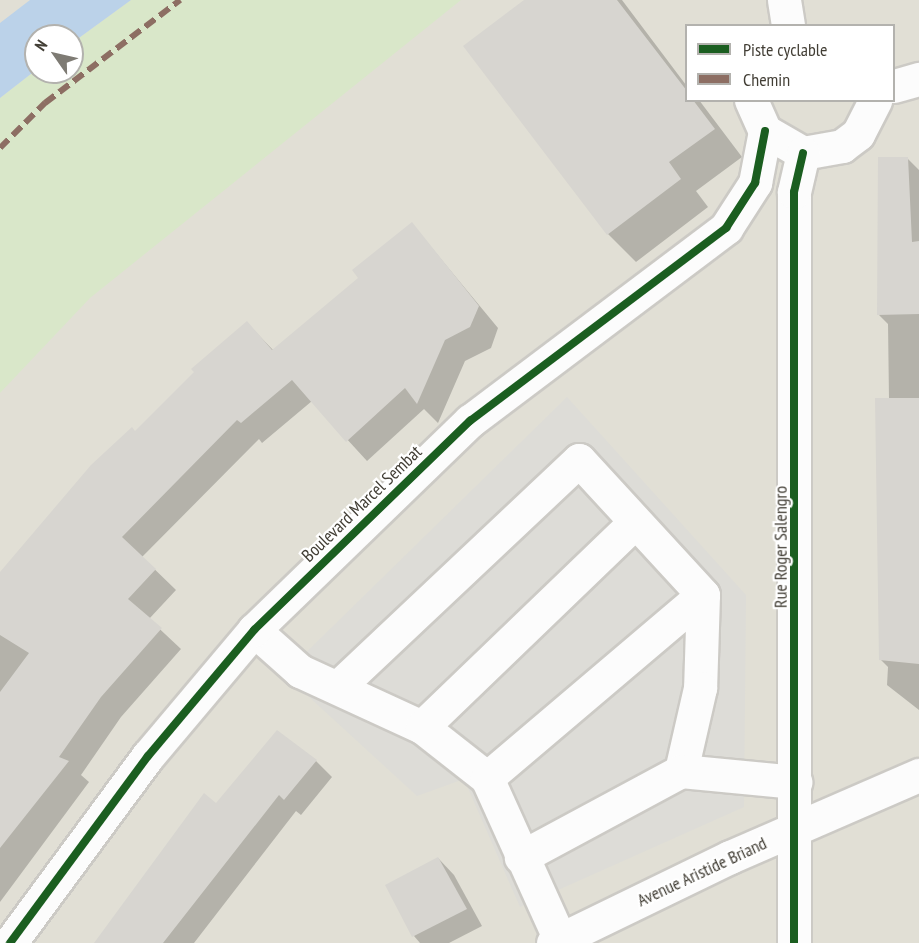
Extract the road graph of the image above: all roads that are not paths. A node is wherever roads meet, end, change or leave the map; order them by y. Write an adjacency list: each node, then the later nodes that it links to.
1 (784, 0): 2 (street)
2 (788, 24)
3 (919, 79): 4 (street)
4 (895, 86)
5 (752, 102): 7 (street)
6 (874, 102): 8 (street)
7 (765, 131): 8 (street); 11 (street, Boulevard Marcel Sembat)
8 (803, 153): 17 (street, Rue Roger Salengro)
9 (634, 523): 10 (street); 12 (street); 13 (street)
10 (703, 595): 14 (street); 16 (street)
11 (254, 630): 12 (street); 21 (street, Boulevard Marcel Sembat)
12 (338, 687): 13 (street)
13 (422, 727): 16 (street)
14 (681, 771): 17 (street); 19 (street)
15 (919, 775): 18 (street, Avenue Aristide Briand)
16 (487, 778): 19 (street)
17 (795, 782): 18 (street, Rue Roger Salengro)
18 (795, 831): 20 (street, Avenue Aristide Briand); 22 (street, Rue Roger Salengro)
19 (521, 857): 20 (street)
20 (557, 941)
21 (10, 943)
22 (794, 943)

